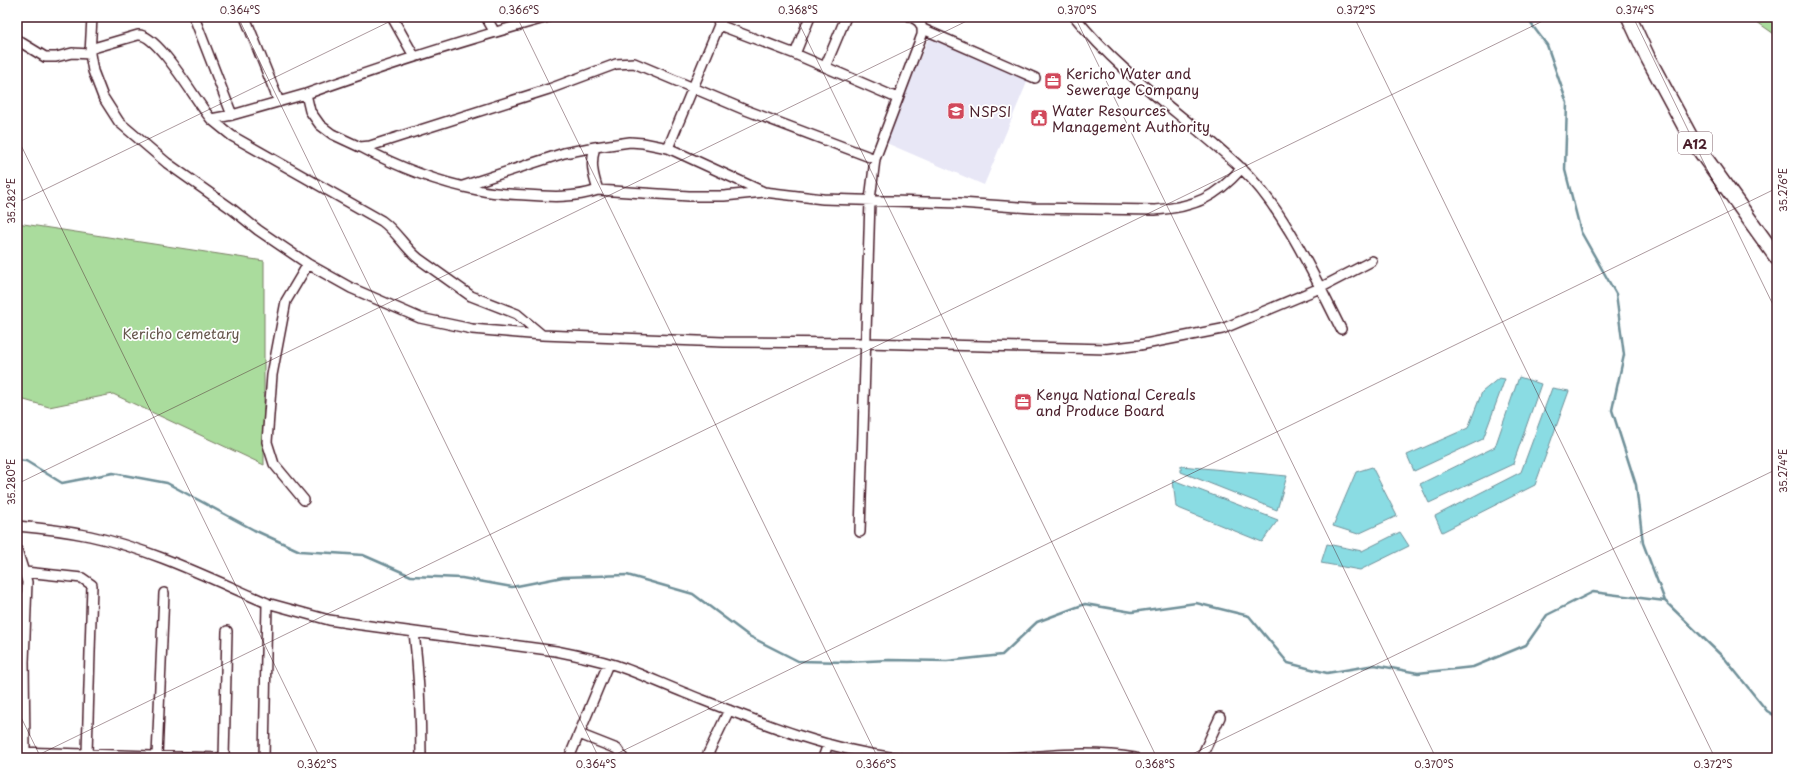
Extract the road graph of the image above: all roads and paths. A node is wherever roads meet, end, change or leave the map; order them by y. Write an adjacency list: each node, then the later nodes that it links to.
1 (92, 17): 16 (street)
2 (194, 17): 25 (street)
3 (245, 17): 24 (street)
4 (392, 17): 18 (street)
5 (486, 17): 14 (street)
6 (548, 17): 14 (street)
7 (810, 17): 17 (street)
8 (846, 17): 19 (street)
9 (911, 17): 13 (street)
10 (1075, 17): 31 (street)
11 (1629, 17): 36 (highway, A12)
12 (720, 20): 17 (street); 21 (street)
13 (923, 29): 20 (street); 23 (street)
14 (494, 32): 18 (street)
15 (17, 40): 16 (street)
16 (90, 52): 26 (street); 38 (street)
17 (795, 54): 19 (street)
18 (414, 56): 22 (street)
19 (825, 67): 23 (street)
20 (1035, 78)
21 (693, 87): 27 (street); 29 (street); 30 (street)
22 (306, 94): 24 (street); 27 (street)
23 (897, 98): 30 (street)
24 (279, 102): 25 (street)
25 (232, 115): 26 (street)
26 (211, 119): 41 (street)
27 (360, 147): 32 (street)
28 (596, 147): 29 (street); 32 (street); 33 (street)
29 (668, 148): 34 (street)
30 (875, 159): 35 (street)
31 (1242, 168): 35 (street); 39 (street)
32 (463, 186): 33 (street)
33 (598, 190): 34 (street)
34 (764, 192): 35 (street)
35 (870, 200): 42 (street)
36 (1777, 258)
37 (1372, 261): 39 (street)
38 (308, 264): 41 (street); 43 (street)
39 (1320, 288): 40 (street); 42 (street)
40 (1342, 330)
41 (542, 335): 42 (street)
42 (865, 343): 45 (street)
43 (304, 500)
44 (17, 526): 49 (street)
45 (860, 532)
46 (17, 550): 47 (street)
47 (25, 572): 52 (street); 59 (street)
48 (164, 593): 60 (street)
49 (267, 603): 51 (street); 65 (street)
50 (227, 631): 64 (street)
51 (414, 632): 53 (street); 66 (street)
52 (21, 662): 58 (street)
53 (608, 664): 54 (street); 56 (street)
54 (729, 710): 57 (street); 69 (street)
55 (1220, 717): 74 (street)
56 (579, 734): 67 (street); 68 (street)
57 (828, 744): 61 (street); 70 (street)
58 (21, 751): 59 (street)
59 (87, 753): 60 (street)
60 (157, 756): 63 (street)
61 (875, 756): 71 (street)
62 (1065, 757): 72 (street); 73 (street)
63 (219, 758)
64 (224, 758)
65 (264, 758)
66 (421, 758)
67 (569, 758)
68 (623, 758)
69 (706, 758)
70 (823, 758)
71 (899, 758)
72 (1009, 758)
73 (1134, 758)
74 (1201, 758)

